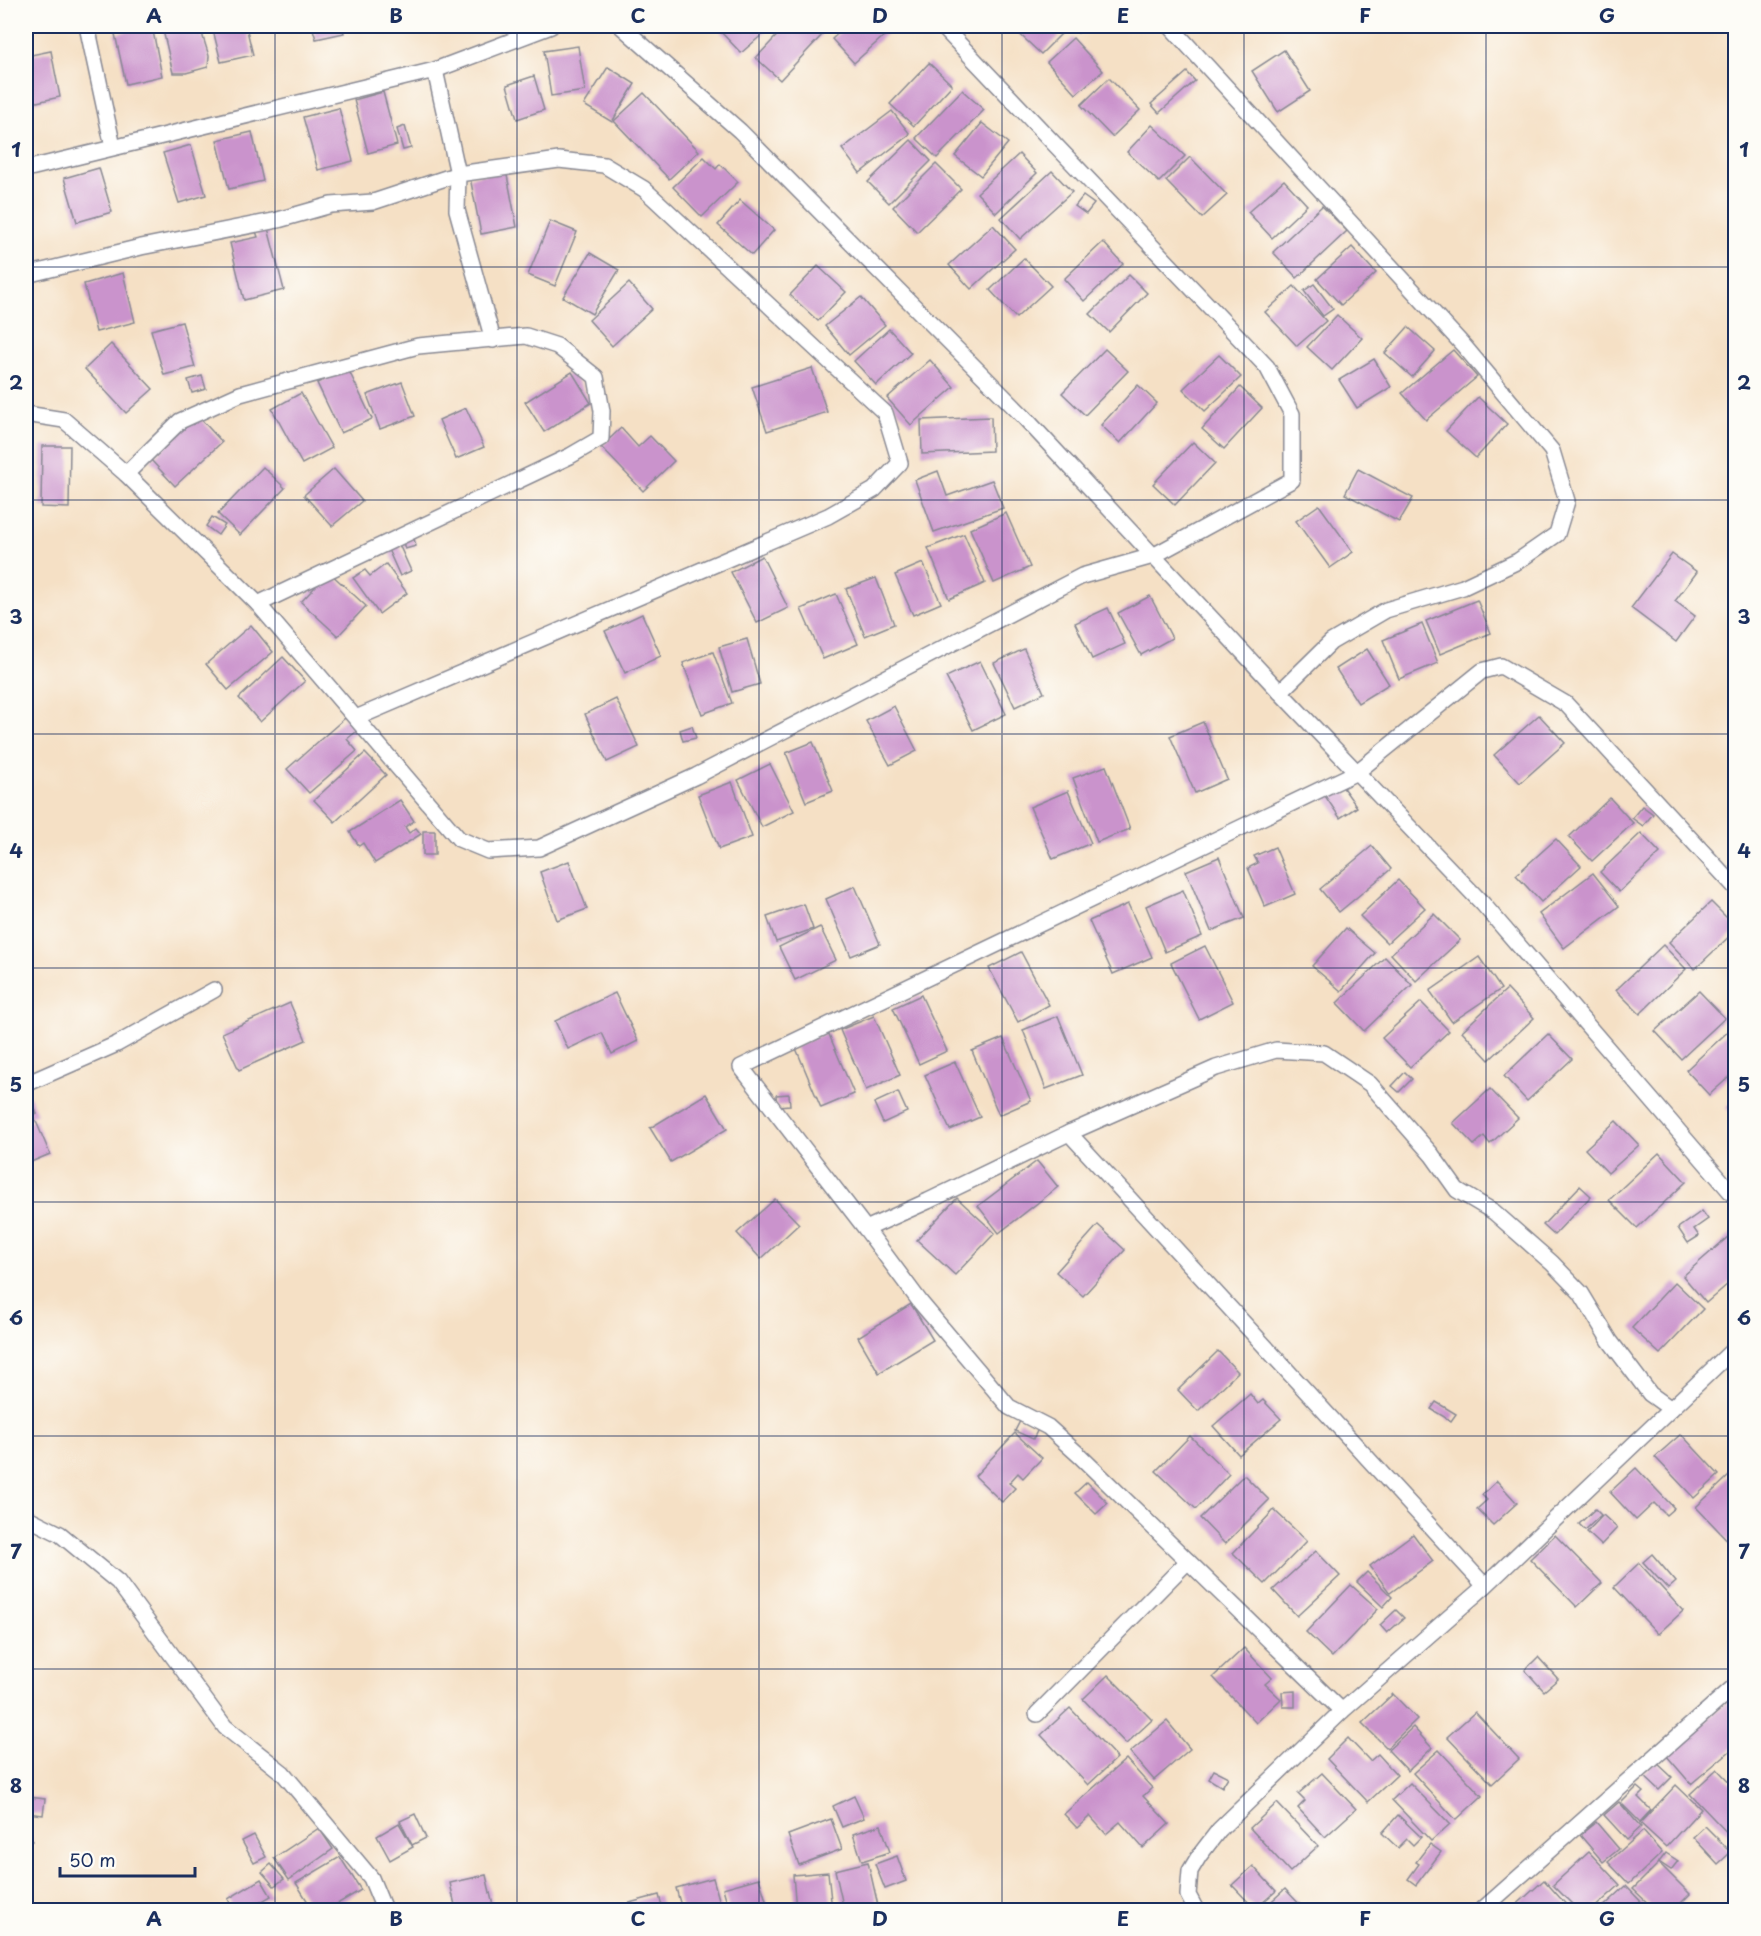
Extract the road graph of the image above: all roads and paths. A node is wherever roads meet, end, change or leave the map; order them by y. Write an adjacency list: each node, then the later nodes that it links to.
1 (87, 26): 7 (street)
2 (551, 26): 6 (street)
3 (621, 26): 14 (street)
4 (942, 26): 14 (street)
5 (1170, 26): 16 (street)
6 (435, 70): 7 (street); 9 (street)
7 (113, 147): 8 (street)
8 (26, 169)
9 (459, 174): 10 (street); 11 (street); 17 (street)
10 (26, 275)
11 (493, 340): 13 (street); 15 (street)
12 (26, 414): 13 (street)
13 (126, 474): 15 (street)
14 (1153, 556): 16 (street); 17 (street)
15 (258, 604): 17 (street)
16 (1280, 692): 18 (street)
17 (356, 718)
18 (1357, 772): 19 (street); 23 (street); 24 (street)
19 (1736, 888)
20 (214, 990): 21 (street)
21 (26, 1084)
22 (1069, 1133): 24 (street); 26 (street); 29 (street)
23 (1736, 1198)
24 (866, 1229): 28 (street)
25 (1736, 1347): 26 (street)
26 (1671, 1408): 29 (street)
27 (26, 1517): 33 (street)
28 (1188, 1561): 31 (street); 32 (street)
29 (1485, 1586): 31 (street)
30 (1736, 1685): 35 (street)
31 (1342, 1711): 34 (street)
32 (1037, 1714)
33 (378, 1911)
34 (1196, 1911)
35 (1482, 1911)

